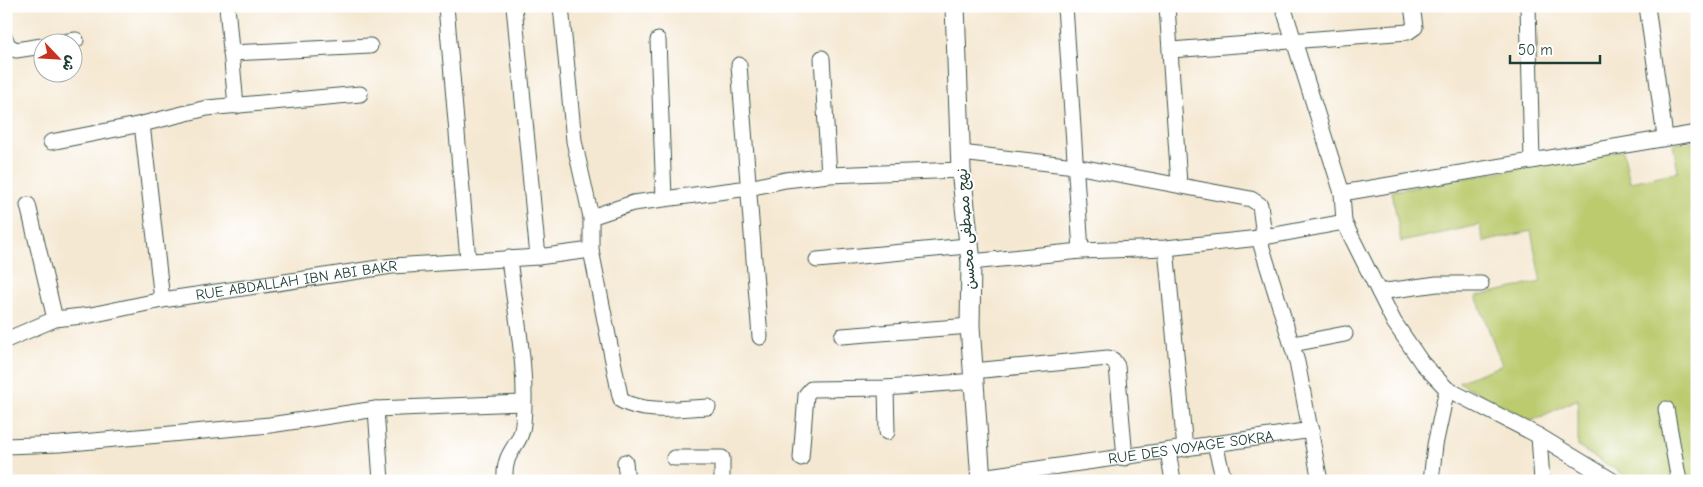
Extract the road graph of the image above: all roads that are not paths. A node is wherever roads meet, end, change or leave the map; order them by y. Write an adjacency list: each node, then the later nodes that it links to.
1 (227, 6): 18 (street)
2 (446, 6): 45 (street)
3 (514, 6): 43 (street)
4 (561, 6): 36 (street)
5 (955, 6): 28 (main road, نهج مصطفى محسن)
6 (1065, 6): 29 (street)
7 (1167, 6): 17 (street)
8 (1283, 6): 14 (street)
9 (1412, 6): 14 (street)
10 (1528, 6): 27 (street)
11 (1647, 6): 25 (street)
12 (6, 40): 16 (street)
13 (658, 40): 34 (street)
14 (1295, 41): 17 (street); 33 (street)
15 (370, 46): 18 (street)
16 (32, 48)
17 (1171, 50): 31 (street)
18 (232, 53): 22 (street)
19 (822, 58): 30 (street)
20 (740, 65): 32 (street)
21 (360, 94): 22 (street)
22 (236, 106): 23 (street)
23 (142, 124): 26 (street); 49 (street)
24 (1697, 133): 25 (street)
25 (1665, 137): 27 (street)
26 (51, 142)
27 (1532, 160): 33 (street)
28 (961, 162): 29 (street); 30 (street); 42 (main road, نهج مصطفى محسن)
29 (1075, 166): 31 (street); 41 (street)
30 (829, 175): 32 (street)
31 (1179, 184): 38 (street)
32 (749, 188): 34 (street); 54 (street)
33 (1342, 193): 37 (street)
34 (664, 198): 36 (street)
35 (28, 205): 50 (street)
36 (591, 217): 40 (street)
37 (1344, 222): 38 (street); 48 (street)
38 (1262, 237): 39 (street); 56 (street)
39 (1166, 248): 41 (street); 69 (street)
40 (591, 250): 43 (street, RUE ABDALLAH IBN ABI BAKR); 61 (street)
41 (1081, 251): 42 (street)
42 (969, 254): 46 (street); 51 (main road, نهج مصطفى محسن)
43 (538, 257): 44 (street, RUE ABDALLAH IBN ABI BAKR)
44 (509, 258): 45 (street, RUE ABDALLAH IBN ABI BAKR); 60 (street)
45 (468, 260): 49 (street, RUE ABDALLAH IBN ABI BAKR)
46 (817, 260)
47 (1481, 284): 48 (street)
48 (1379, 292): 59 (street)
49 (162, 300): 50 (street, RUE ABDALLAH IBN ABI BAKR)
50 (55, 319): 55 (street, RUE ABDALLAH IBN ABI BAKR)
51 (970, 326): 53 (street); 57 (main road, نهج مصطفى محسن)
52 (1345, 334): 56 (street)
53 (842, 336)
54 (760, 337)
55 (6, 340)
56 (1293, 344): 64 (street)
57 (973, 376): 58 (street); 73 (street); 75 (main road, نهج مصطفى محسن)
58 (886, 388): 65 (street); 72 (street)
59 (1447, 389): 66 (street); 83 (street)
60 (523, 403): 62 (street); 77 (street)
61 (708, 407)
62 (376, 409): 68 (street); 76 (street)
63 (1666, 409): 86 (street)
64 (1312, 430): 67 (street, RUE DES VOYAGE SOKRA); 82 (street)
65 (887, 432)
66 (1539, 436): 84 (street); 85 (street)
67 (1215, 444): 69 (street, RUE DES VOYAGE SOKRA); 81 (street)
68 (6, 446)
69 (1185, 449): 70 (street, RUE DES VOYAGE SOKRA)
70 (1168, 451): 73 (street, RUE DES VOYAGE SOKRA); 80 (street)
71 (674, 458): 79 (street)
72 (801, 458)
73 (1124, 458): 75 (street, RUE DES VOYAGE SOKRA)
74 (625, 462): 78 (street)
75 (981, 479)
76 (381, 481)
77 (505, 481)
78 (627, 481)
79 (722, 481)
80 (1173, 481)
81 (1224, 481)
82 (1320, 481)
83 (1431, 481)
84 (1542, 481)
85 (1613, 481)
86 (1679, 481)

